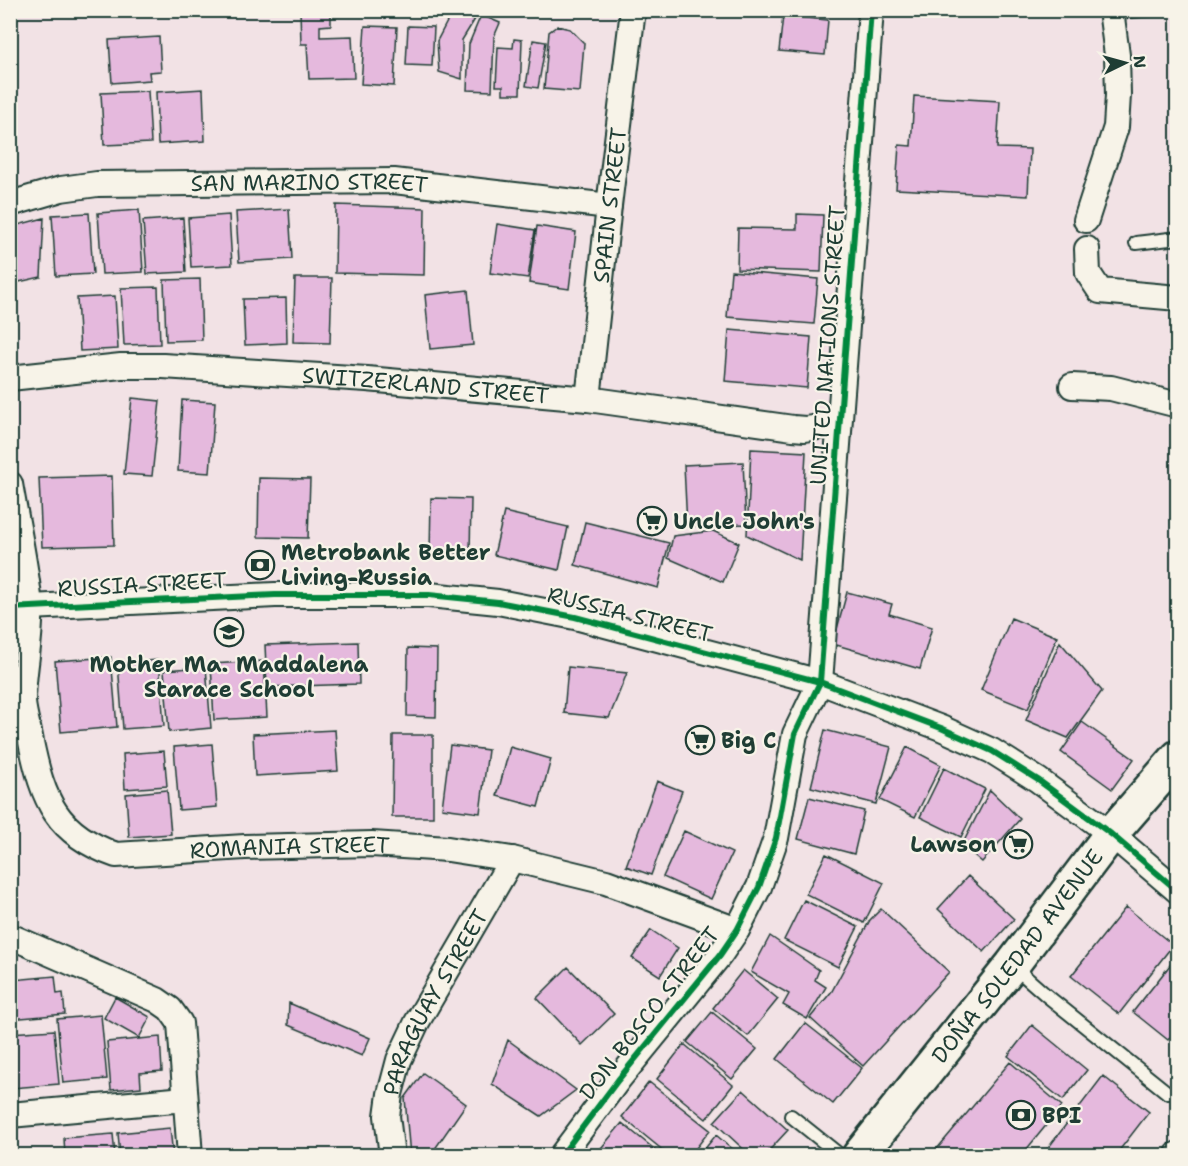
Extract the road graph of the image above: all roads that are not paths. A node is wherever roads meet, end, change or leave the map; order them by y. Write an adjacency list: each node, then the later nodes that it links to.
1 (633, 10): 5 (street, SPAIN STREET)
2 (871, 10): 15 (street, UNITED NATIONS STREET)
3 (1111, 10): 6 (street)
4 (10, 204): 5 (street, SAN MARINO STREET)
5 (609, 206): 13 (street, SPAIN STREET)
6 (1086, 220)
7 (1178, 238): 8 (lane)
8 (1136, 243)
9 (1087, 249): 10 (street)
10 (1178, 298)
11 (10, 378): 13 (street, SWITZERLAND STREET)
12 (1072, 386): 14 (street)
13 (588, 399): 15 (street, SWITZERLAND STREET)
14 (1178, 405)
15 (839, 424): 18 (street, UNITED NATIONS STREET)
16 (10, 484): 17 (street, ROMANIA STREET)
17 (20, 608): 18 (street, RUSSIA STREET); 21 (street, ROMANIA STREET)
18 (820, 682): 20 (street, RUSSIA STREET); 23 (street, DON BOSCO STREET)
19 (1178, 756): 20 (main road, DOÑA SOLEDAD AVENUE)
20 (1112, 834): 22 (street, RUSSIA STREET); 25 (main road, DOÑA SOLEDAD AVENUE)
21 (512, 859): 23 (street, ROMANIA STREET); 31 (street, PARAGUAY STREET)
22 (1178, 891)
23 (737, 930): 32 (street, DON BOSCO STREET)
24 (10, 936): 27 (street)
25 (1012, 965): 26 (lane); 34 (main road, DOÑA SOLEDAD AVENUE)
26 (1168, 1093)
27 (184, 1099): 28 (street); 30 (street)
28 (10, 1115)
29 (791, 1116): 33 (lane)
30 (190, 1155)
31 (392, 1155)
32 (561, 1155)
33 (841, 1155)
34 (859, 1155)

